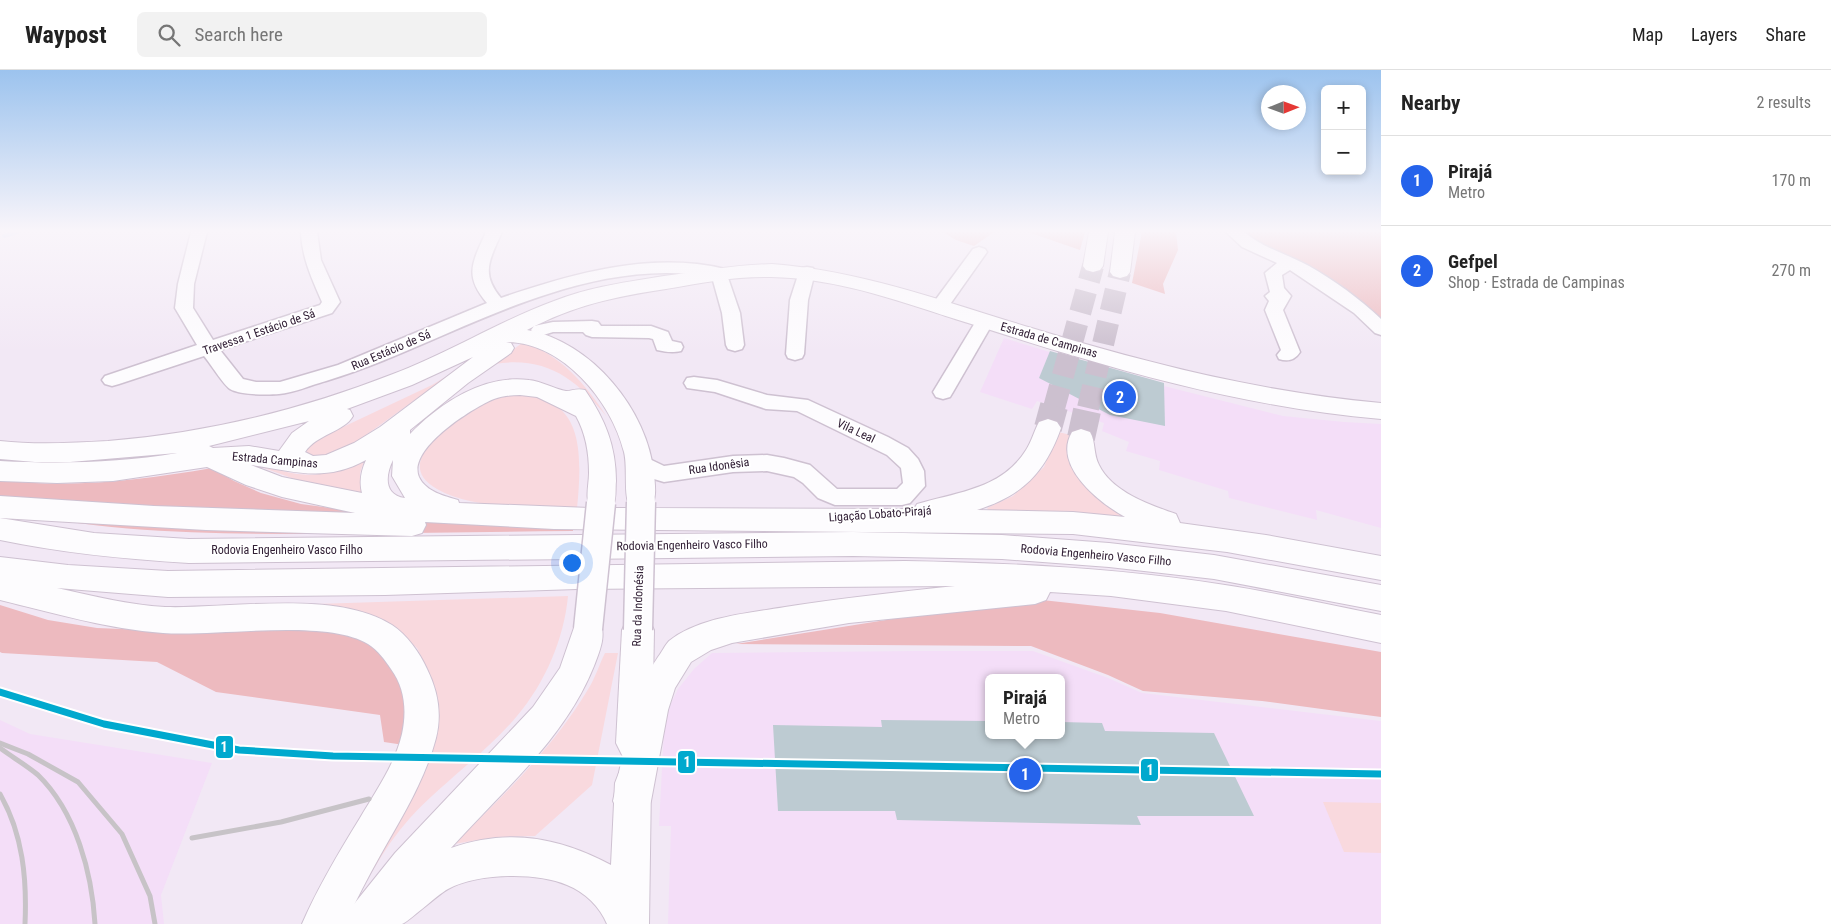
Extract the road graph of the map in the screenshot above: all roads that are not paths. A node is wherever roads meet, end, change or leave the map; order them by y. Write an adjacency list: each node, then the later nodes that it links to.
1 (189, 272): 21 (street, Rua Estácio de Sá)
2 (316, 272): 21 (street, Travessa 1 Estácio de Sá)
3 (480, 272): 14 (street)
4 (625, 272): 14 (street, Rua Estácio de Sá)
5 (676, 272): 12 (street, Rua Estácio de Sá)
6 (733, 272): 13 (main road, Estrada de Campinas)
7 (803, 272): 8 (main road, Estrada de Campinas)
8 (807, 272): 15 (main road, Estrada de Campinas); 22 (street)
9 (965, 272): 15 (street)
10 (1274, 272): 23 (street)
11 (1307, 272): 18 (street)
12 (684, 273): 13 (main road, Estrada Campinas); 17 (main road, Estrada Campinas)
13 (719, 273): 19 (street)
14 (498, 305): 21 (street, Rua Estácio de Sá)
15 (940, 306): 16 (main road, Estrada de Campinas)
16 (985, 321): 27 (street); 30 (main road, Estrada de Campinas)
17 (535, 328): 20 (street); 24 (main road, Estrada Campinas); 28 (main road, Estrada Campinas); 38 (main road, Rua da Indonésia)
18 (1381, 330)
19 (735, 345)
20 (674, 347)
21 (209, 349): 25 (street, Travessa 1 Estácio de Sá)
22 (795, 354)
23 (1286, 356)
24 (447, 361): 34 (main road, Estrada Campinas); 37 (main road)
25 (112, 380)
26 (694, 383): 40 (street, Vila Leal)
27 (943, 392)
28 (437, 395): 29 (main road); 31 (main road, Estrada Campinas)
29 (584, 410): 43 (main road); 55 (main road, bridge)
30 (1381, 411)
31 (414, 414): 37 (main road, Estrada Campinas); 42 (main road)
32 (1048, 428): 44 (main road, Ligação Lobato-Pirajá)
33 (1081, 438): 46 (main road)
34 (178, 443): 35 (main road, Estrada Campinas); 36 (main road)
35 (0, 450)
36 (210, 456): 37 (main road, Estrada Campinas); 39 (main road, Estrada Campinas); 42 (main road)
37 (312, 465)
38 (646, 466): 40 (street, Rua Idonêsia); 53 (main road, Rua da Indonésia, bridge)
39 (0, 471)
40 (835, 497)
41 (0, 507): 43 (main road)
42 (410, 511): 43 (main road)
43 (501, 516): 44 (main road)
44 (798, 519): 46 (main road)
45 (0, 529): 51 (main road, Rodovia Engenheiro Vasco Filho)
46 (1272, 547): 47 (main road)
47 (1381, 568)
48 (0, 569): 49 (main road)
49 (1111, 583): 52 (main road); 53 (main road)
50 (0, 588): 54 (main road)
51 (1381, 598)
52 (1381, 629)
53 (632, 801): 57 (main road, Rua da Indonésia)
54 (323, 924)
55 (365, 924)
56 (376, 924): 57 (main road)
57 (628, 924)

